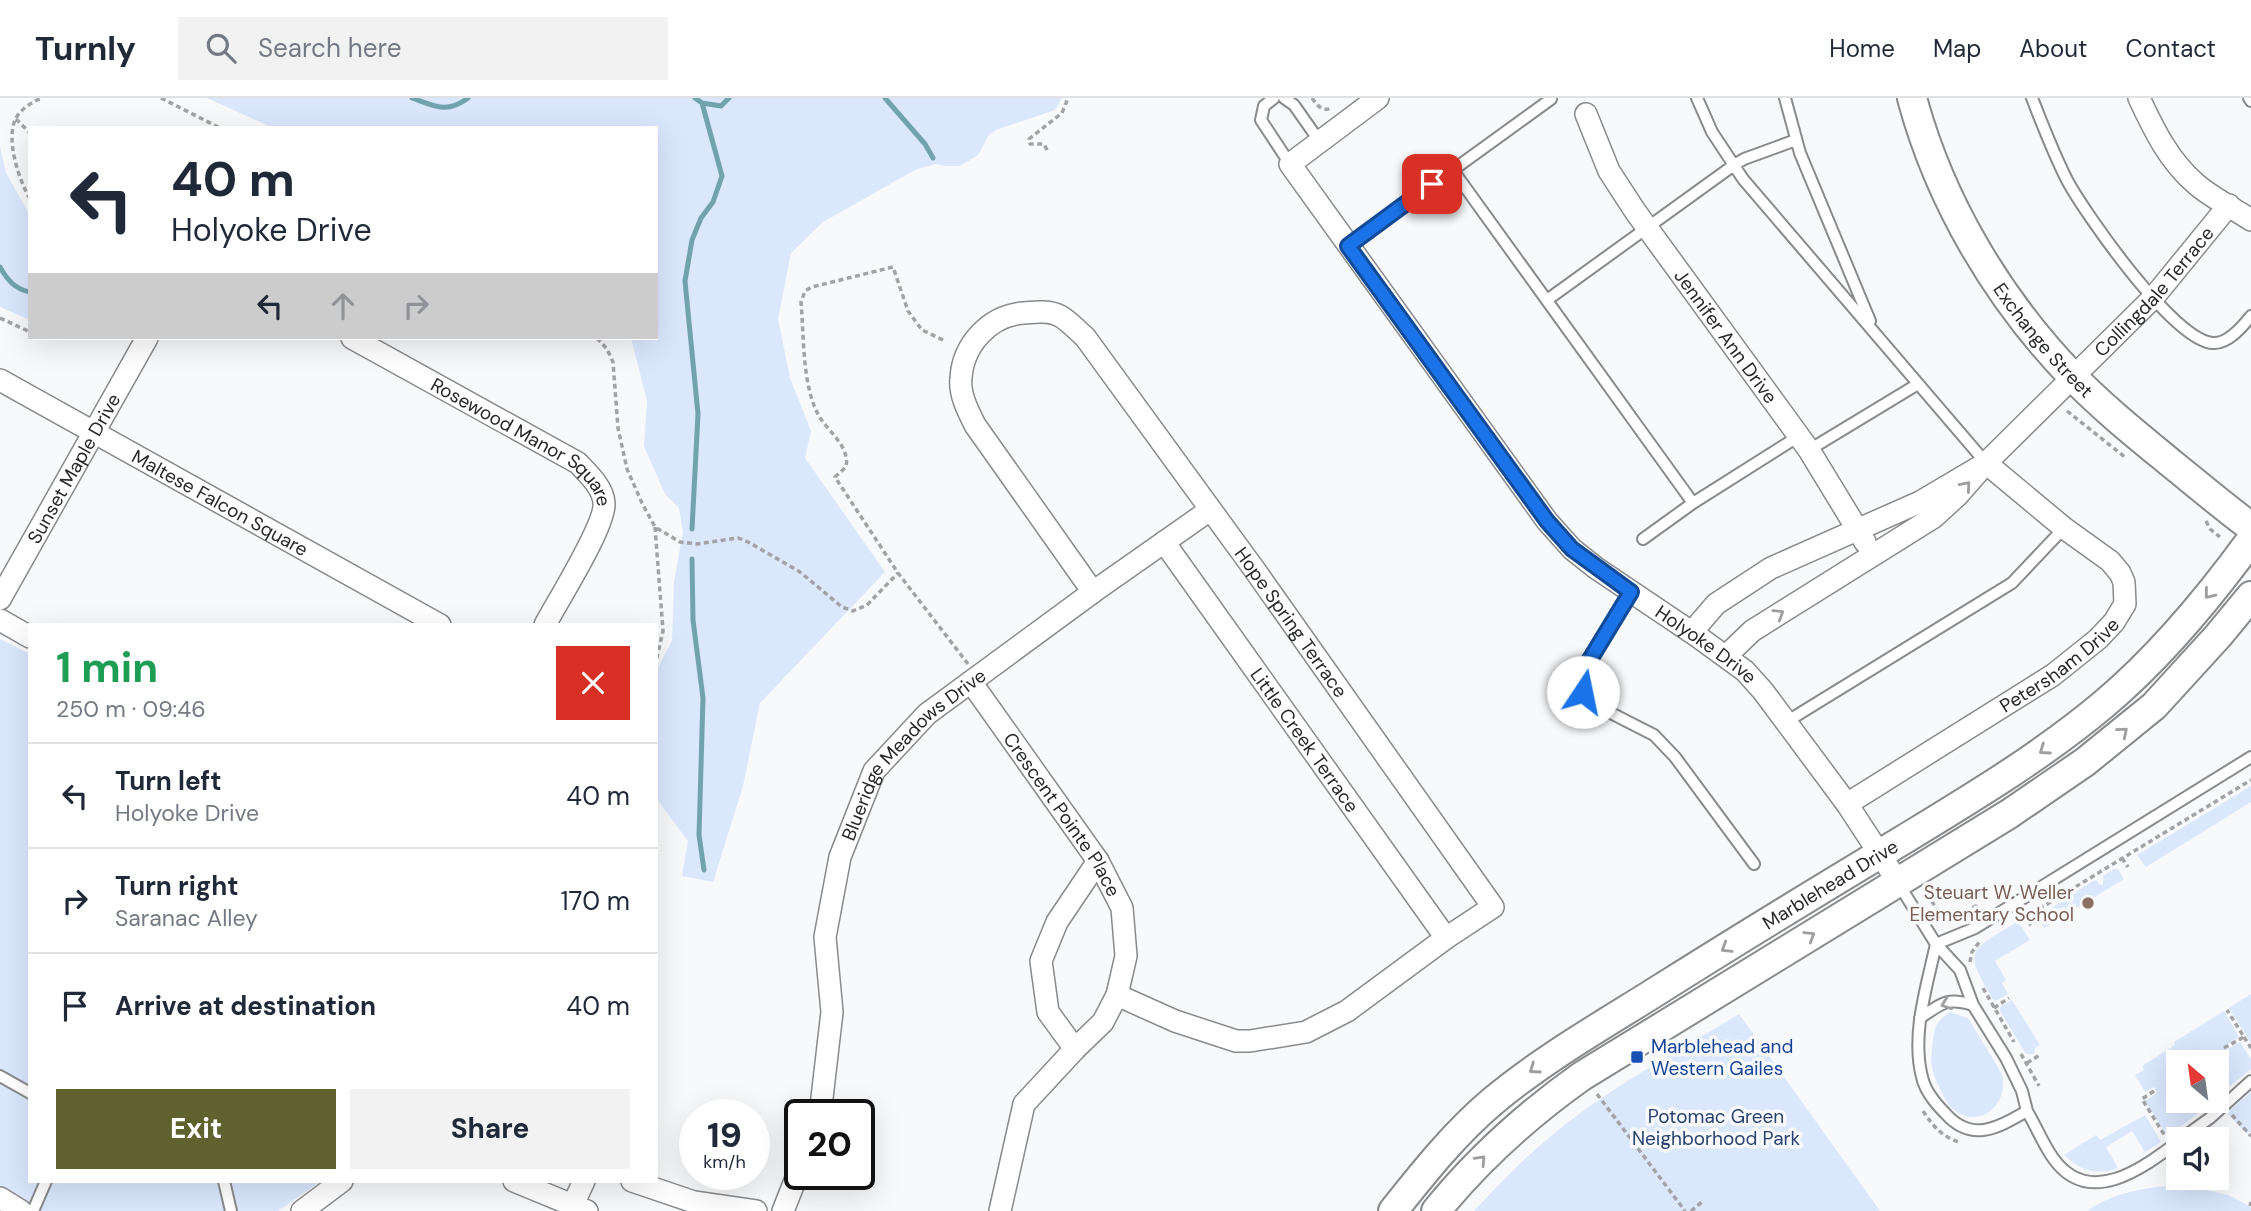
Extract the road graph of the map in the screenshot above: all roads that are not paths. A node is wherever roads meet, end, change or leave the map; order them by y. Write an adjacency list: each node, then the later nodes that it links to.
1 (1274, 98): 13 (lane)
2 (1283, 98): 12 (lane)
3 (1378, 98): 12 (street)
4 (1697, 98): 14 (lane)
5 (1785, 98): 11 (lane)
6 (1912, 98): 26 (street, Exchange Street)
7 (2032, 98): 20 (lane)
8 (2139, 98): 16 (street)
9 (1551, 99): 15 (lane)
10 (1582, 103): 18 (street, Jennifer Ann Drive)
11 (1796, 140): 14 (lane); 23 (lane)
12 (1320, 142): 13 (street)
13 (1290, 164): 19 (street, Holyoke Drive)
14 (1734, 165): 18 (lane); 23 (lane)
15 (1452, 169): 19 (lane); 21 (lane)
16 (2229, 205): 17 (street); 20 (street, Collingdale Terrace)
17 (2251, 220)
18 (1648, 229): 21 (lane); 30 (street, Jennifer Ann Drive)
19 (1348, 246): 42 (street, Holyoke Drive)
20 (2153, 298): 22 (lane); 26 (street, Collingdale Terrace)
21 (1547, 300): 32 (lane)
22 (2251, 316)
23 (1874, 332): 28 (lane)
24 (146, 340): 29 (street, Sunset Maple Drive)
25 (356, 340): 47 (street, Rosewood Manor Square)
26 (2072, 376): 31 (street, Collingdale Terrace); 34 (street, Exchange Street)
27 (0, 380): 29 (street, Maltese Falcon Square)
28 (1918, 384): 30 (lane); 31 (lane)
29 (93, 432): 44 (street, Sunset Maple Drive); 46 (street, Maltese Falcon Square)
30 (1804, 443): 32 (lane); 36 (street, Jennifer Ann Drive)
31 (1986, 463): 35 (street, Petersham Drive); 36 (street, Collingdale Terrace); 40 (street, Collingdale Terrace, one-way to 31)
32 (1693, 503): 37 (lane)
33 (1210, 510): 39 (street, Blueridge Meadows Drive); 41 (street, Hope Spring Terrace); 59 (street, Hope Spring Terrace)
34 (2251, 527)
35 (2064, 528): 52 (lane); 54 (street, Petersham Drive)
36 (1858, 529): 40 (street, Jennifer Ann Drive); 48 (street, Collingdale Terrace)
37 (1643, 539)
38 (2251, 540): 55 (street, Marblehead Drive, one-way to 55)
39 (1164, 542): 41 (street, Blueridge Meadows Drive); 59 (street, Little Creek Terrace)
40 (1873, 556): 50 (street, Collingdale Terrace, one-way to 40)
41 (1093, 592): 51 (street, Blueridge Meadows Drive)
42 (1631, 592): 48 (street, Holyoke Drive); 57 (lane)
43 (2251, 596): 58 (street, Marblehead Drive, one-way to 43)
44 (0, 599)
45 (0, 620): 49 (street)
46 (436, 623)
47 (546, 623)
48 (1692, 632): 50 (street, Holyoke Drive)
49 (28, 636)
50 (1726, 656): 52 (street, Holyoke Drive)
51 (974, 679): 56 (street, Crescent Pointe Place); 68 (street, Blueridge Meadows Drive)
52 (1786, 722): 54 (street, Holyoke Drive)
53 (2251, 757): 60 (lane)
54 (1847, 804): 55 (street, Holyoke Drive)
55 (1880, 853): 58 (street, Holyoke Drive); 88 (street, Marblehead Drive, one-way to 88)
56 (1098, 861): 61 (street, Crescent Pointe Place); 64 (street)
57 (1754, 864)
58 (1898, 882): 60 (lane); 89 (street, Marblehead Drive, one-way to 58)
59 (1446, 938): 61 (street, Hope Spring Terrace)
60 (1936, 944): 62 (lane); 63 (lane)
61 (1117, 995): 64 (street, Crescent Pointe Place)
62 (1973, 1005): 63 (lane, one-way to 63); 69 (lane)
63 (1920, 1018): 69 (lane)
64 (1075, 1049): 87 (street, Crescent Pointe Place)
65 (0, 1076): 67 (lane)
66 (2251, 1081): 70 (lane)
67 (28, 1092)
68 (822, 1099)
69 (2027, 1111): 71 (lane)
70 (2196, 1127)
71 (2166, 1149)
72 (45, 1183): 82 (lane)
73 (224, 1183): 83 (lane)
74 (339, 1183): 84 (street)
75 (518, 1183): 80 (street)
76 (584, 1183): 80 (street)
77 (638, 1183): 85 (street)
78 (791, 1190): 86 (street)
79 (0, 1198): 81 (street)
80 (577, 1209)
81 (21, 1211)
82 (33, 1211)
83 (231, 1211)
84 (302, 1211)
85 (756, 1211)
86 (783, 1211)
87 (1000, 1211)
88 (1393, 1211)
89 (1436, 1211)

